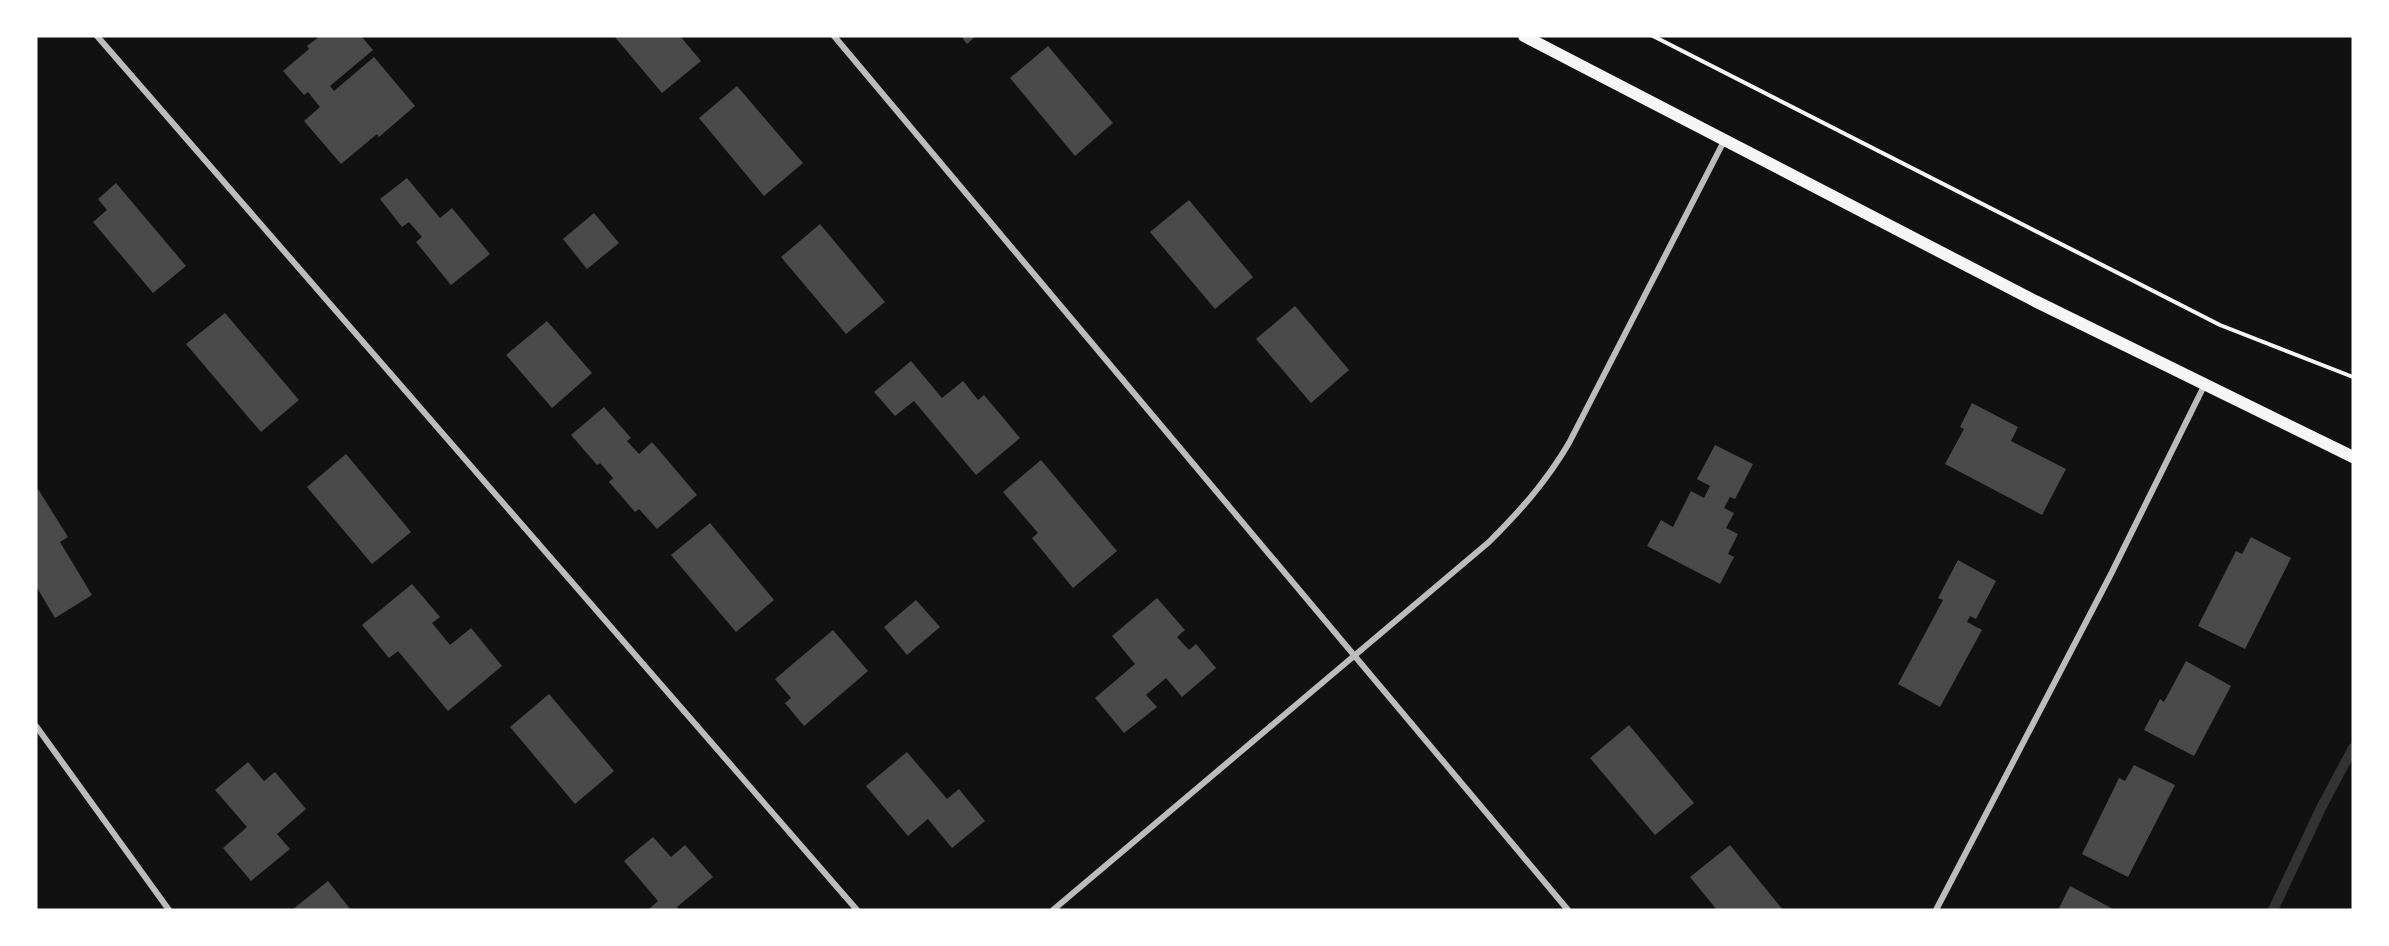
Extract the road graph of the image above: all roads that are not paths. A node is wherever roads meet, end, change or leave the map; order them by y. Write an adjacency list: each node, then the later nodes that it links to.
1 (97, 36): 10 (street)
2 (834, 36): 7 (street)
3 (1524, 36): 4 (main road)
4 (1724, 141): 5 (main road); 7 (street)
5 (2205, 384): 6 (main road); 13 (street)
6 (2353, 457)
7 (1354, 656): 11 (street); 12 (street)
8 (36, 726): 9 (street)
9 (169, 910)
10 (857, 910)
11 (1053, 910)
12 (1568, 910)
13 (1936, 910)

